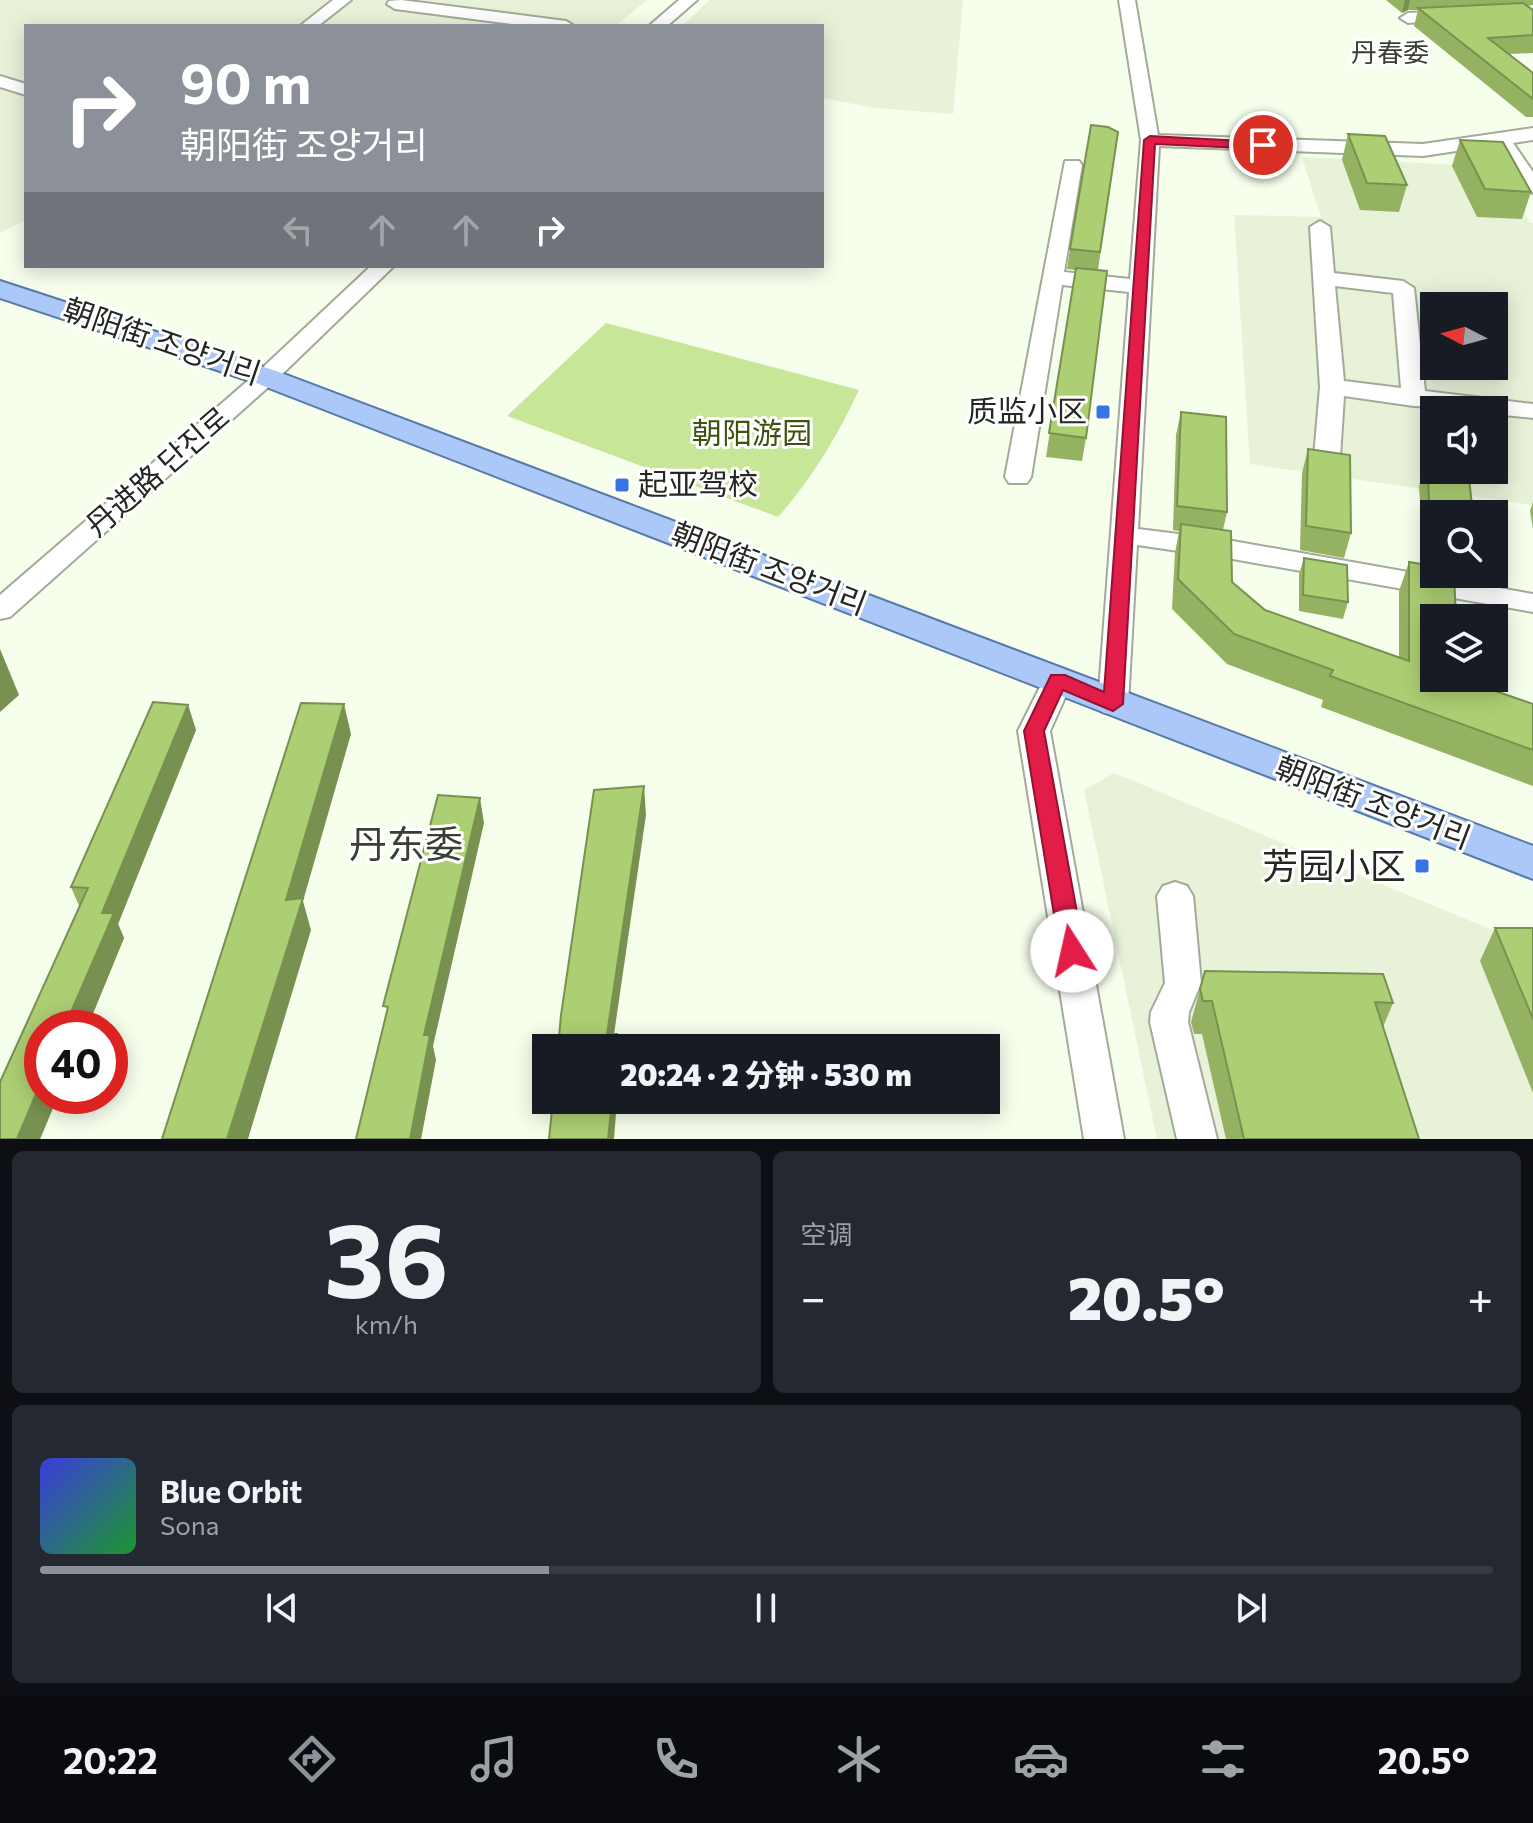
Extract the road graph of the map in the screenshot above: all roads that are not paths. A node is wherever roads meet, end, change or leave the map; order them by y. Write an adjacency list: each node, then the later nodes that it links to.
1 (343, 0): 9 (street)
2 (481, 0): 6 (street)
3 (689, 0): 12 (street)
4 (1127, 0): 17 (street)
5 (395, 4): 6 (street)
6 (461, 14): 10 (street); 11 (street)
7 (1470, 15): 8 (street)
8 (1408, 18)
9 (311, 24)
10 (444, 24)
11 (548, 24)
12 (659, 24)
13 (0, 81): 14 (street)
14 (24, 89)
15 (1533, 134): 16 (street)
16 (1501, 139): 17 (street); 19 (street)
17 (1150, 140): 24 (street)
18 (1072, 165): 22 (street)
19 (1533, 187)
20 (1320, 227): 23 (street)
21 (381, 268): 26 (street, 丹进路 단진로)
22 (1052, 277): 24 (street); 31 (street)
23 (1324, 278): 27 (street); 28 (street)
24 (1140, 287): 32 (street)
25 (0, 289): 26 (main road, 朝阳街 조양거리)
26 (266, 377): 34 (street, 丹进路 단진로); 35 (main road, 朝阳街 조양거리)
27 (1332, 387): 28 (street); 30 (street)
28 (1414, 399): 29 (street)
29 (1533, 411)
30 (1327, 457)
31 (1018, 477)
32 (1124, 535): 33 (street); 36 (street)
33 (1533, 603)
34 (0, 610)
35 (1058, 680): 36 (main road, 朝阳街 조양거리); 39 (street)
36 (1113, 704): 37 (main road, 朝阳街 조양거리)
37 (1533, 863)
38 (1175, 896): 40 (street)
39 (1104, 1139)
40 (1197, 1139)

